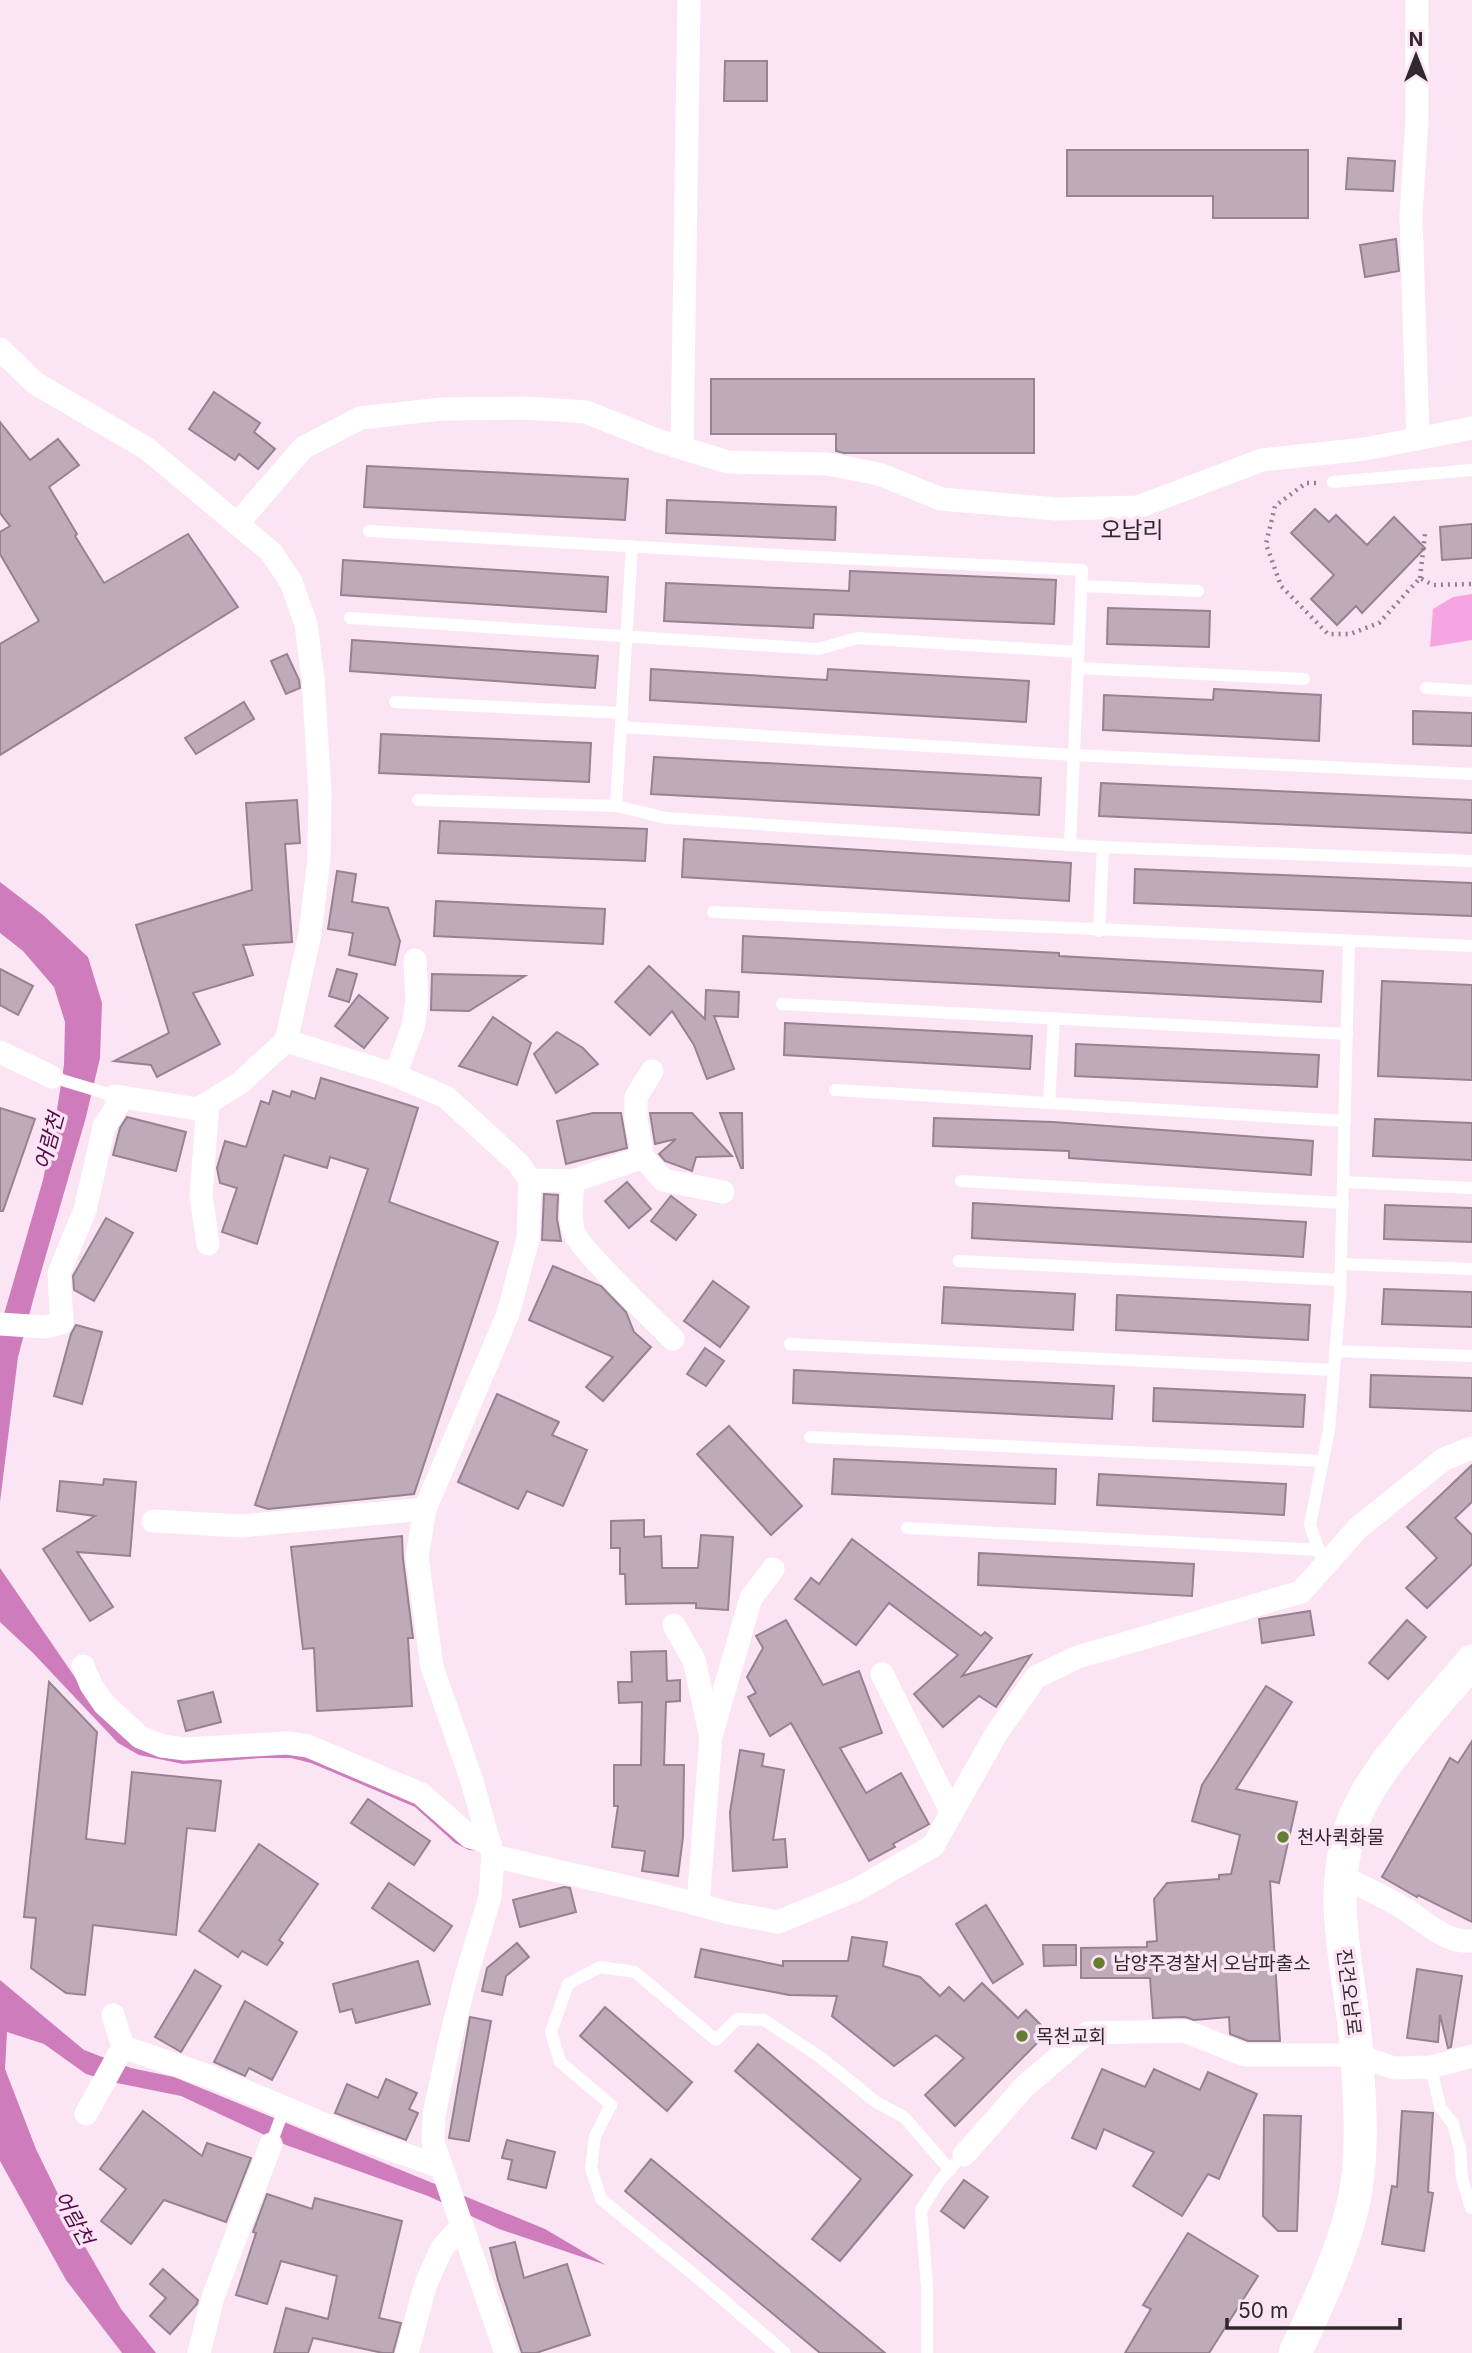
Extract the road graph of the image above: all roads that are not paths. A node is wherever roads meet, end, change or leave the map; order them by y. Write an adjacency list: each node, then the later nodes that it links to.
1 (689, 0): 6 (street)
2 (1416, 0): 5 (street)
3 (0, 349): 9 (street)
4 (1472, 428): 5 (street)
5 (1418, 439): 6 (street)
6 (682, 448): 9 (street)
7 (1472, 470): 8 (lane)
8 (1333, 482)
9 (238, 523): 39 (street)
10 (369, 531): 11 (lane)
11 (632, 546): 12 (lane); 15 (lane)
12 (1081, 586): 13 (lane); 16 (lane)
13 (1198, 591)
14 (350, 618): 15 (lane)
15 (627, 636): 16 (lane); 22 (lane)
16 (1078, 652): 17 (lane)
17 (1078, 668): 18 (lane); 24 (lane)
18 (1304, 679)
19 (1426, 688): 20 (lane)
20 (1472, 691)
21 (396, 702): 22 (lane)
22 (622, 713): 23 (lane)
23 (621, 727): 24 (lane); 27 (lane)
24 (1074, 755): 25 (lane); 28 (lane)
25 (1472, 774)
26 (418, 800): 27 (lane)
27 (616, 806): 28 (lane)
28 (1070, 845): 29 (lane)
29 (1103, 847): 30 (lane); 32 (lane)
30 (1472, 861)
31 (713, 912): 32 (lane)
32 (1098, 931): 33 (lane)
33 (1349, 942): 34 (lane); 38 (lane)
34 (1472, 946)
35 (415, 960): 42 (street)
36 (782, 1004): 37 (lane)
37 (1054, 1018): 38 (lane); 47 (lane)
38 (1347, 1034): 48 (lane)
39 (286, 1041): 42 (street); 46 (street)
40 (0, 1052): 43 (street)
41 (652, 1071): 49 (street)
42 (395, 1075): 50 (street)
43 (52, 1077): 45 (lane)
44 (835, 1090): 47 (lane)
45 (119, 1097): 46 (street); 62 (street)
46 (208, 1103): 57 (street)
47 (1049, 1103): 48 (lane)
48 (1345, 1121): 53 (lane)
49 (643, 1158): 51 (street); 55 (street)
50 (530, 1180): 51 (street); 71 (street)
51 (573, 1181): 63 (street)
52 (961, 1181): 56 (lane)
53 (1343, 1182): 54 (lane); 56 (lane)
54 (1472, 1188)
55 (723, 1192)
56 (1343, 1203): 59 (lane)
57 (208, 1244)
58 (959, 1261): 61 (lane)
59 (1341, 1265): 60 (lane); 61 (lane)
60 (1472, 1269)
61 (1340, 1280): 65 (lane)
62 (0, 1324)
63 (673, 1339)
64 (790, 1344): 67 (lane)
65 (1335, 1351): 66 (lane); 67 (lane)
66 (1472, 1356)
67 (1334, 1370): 70 (lane)
68 (810, 1437): 70 (lane)
69 (1472, 1448): 74 (street)
70 (1323, 1461): 74 (lane)
71 (425, 1509): 72 (street); 82 (street)
72 (153, 1521)
73 (907, 1528): 74 (lane)
74 (1322, 1557): 81 (street)
75 (773, 1569): 80 (street)
76 (674, 1625): 80 (street)
77 (1472, 1661): 83 (main road, 진건오남로)
78 (83, 1666): 82 (street)
79 (882, 1674): 81 (street)
80 (711, 1736): 84 (street)
81 (952, 1813): 84 (street)
82 (491, 1849): 84 (street); 95 (street)
83 (1341, 1876): 85 (street); 88 (main road, 진건오남로)
84 (698, 1905)
85 (1472, 1941)
86 (113, 2015): 87 (street)
87 (123, 2047): 91 (street); 92 (street)
88 (1357, 2055): 90 (street); 94 (street); 103 (main road, 진건오남로)
89 (1472, 2056): 90 (street)
90 (1431, 2067): 96 (lane)
91 (284, 2109): 93 (lane); 95 (street)
92 (86, 2114)
93 (271, 2144): 98 (street)
94 (957, 2162): 101 (lane); 102 (lane)
95 (440, 2167): 97 (street)
96 (1471, 2208)
97 (459, 2222): 99 (street); 100 (street)
98 (198, 2353)
99 (407, 2353)
100 (506, 2353)
101 (785, 2353)
102 (927, 2353)
103 (1296, 2353)

